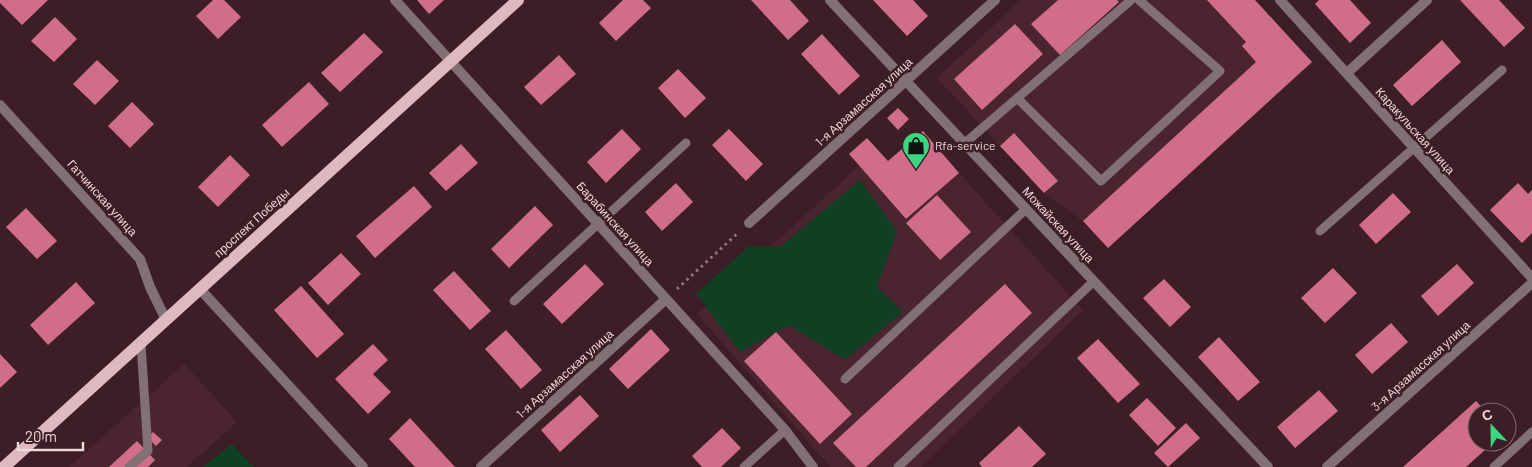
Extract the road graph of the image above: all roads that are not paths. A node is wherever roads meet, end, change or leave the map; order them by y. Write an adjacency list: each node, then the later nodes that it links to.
1 (395, 0): 9 (street, Барабинская улица)
2 (518, 0): 9 (main road, проспект Победы)
3 (830, 0): 12 (street, Можайская улица)
4 (995, 0): 12 (street, 1-я Арзамасская улица)
5 (1131, 0): 13 (lane)
6 (1139, 0): 13 (lane)
7 (1280, 0): 11 (street, Каракульская улица)
8 (1427, 0): 11 (street)
9 (451, 61): 19 (street, Барабинская улица); 25 (main road, проспект Победы)
10 (1502, 70): 17 (lane)
11 (1347, 73): 17 (street, Каракульская улица)
12 (906, 81): 16 (street, Можайская улица); 20 (street, 1-я Арзамасская улица)
13 (1017, 98): 16 (lane)
14 (0, 106): 28 (street, Гатчинская улица)
15 (686, 143): 19 (lane)
16 (965, 143): 18 (street, Можайская улица)
17 (1414, 148): 21 (lane); 22 (street, Каракульская улица)
18 (1026, 209): 23 (street, Можайская улица); 30 (lane)
19 (599, 224): 26 (street, Барабинская улица); 27 (lane)
20 (749, 224)
21 (1320, 231)
22 (1532, 278)
23 (1094, 281): 39 (lane); 40 (street, Можайская улица)
24 (1532, 284): 41 (street, 3-я Арзамасская улица)
25 (200, 289): 28 (main road, проспект Победы); 35 (street)
26 (665, 300): 31 (street, Барабинская улица); 36 (street, 1-я Арзамасская улица)
27 (514, 301)
28 (166, 320): 29 (main road, проспект Победы)
29 (141, 344): 33 (main road, проспект Победы); 34 (lane)
30 (846, 379)
31 (785, 430): 37 (lane); 38 (street, Барабинская улица)
32 (1532, 432): 42 (lane)
33 (4, 467)
34 (129, 467)
35 (363, 467)
36 (481, 467)
37 (744, 467)
38 (814, 467)
39 (898, 467)
40 (1268, 467)
41 (1327, 467)
42 (1494, 467)

